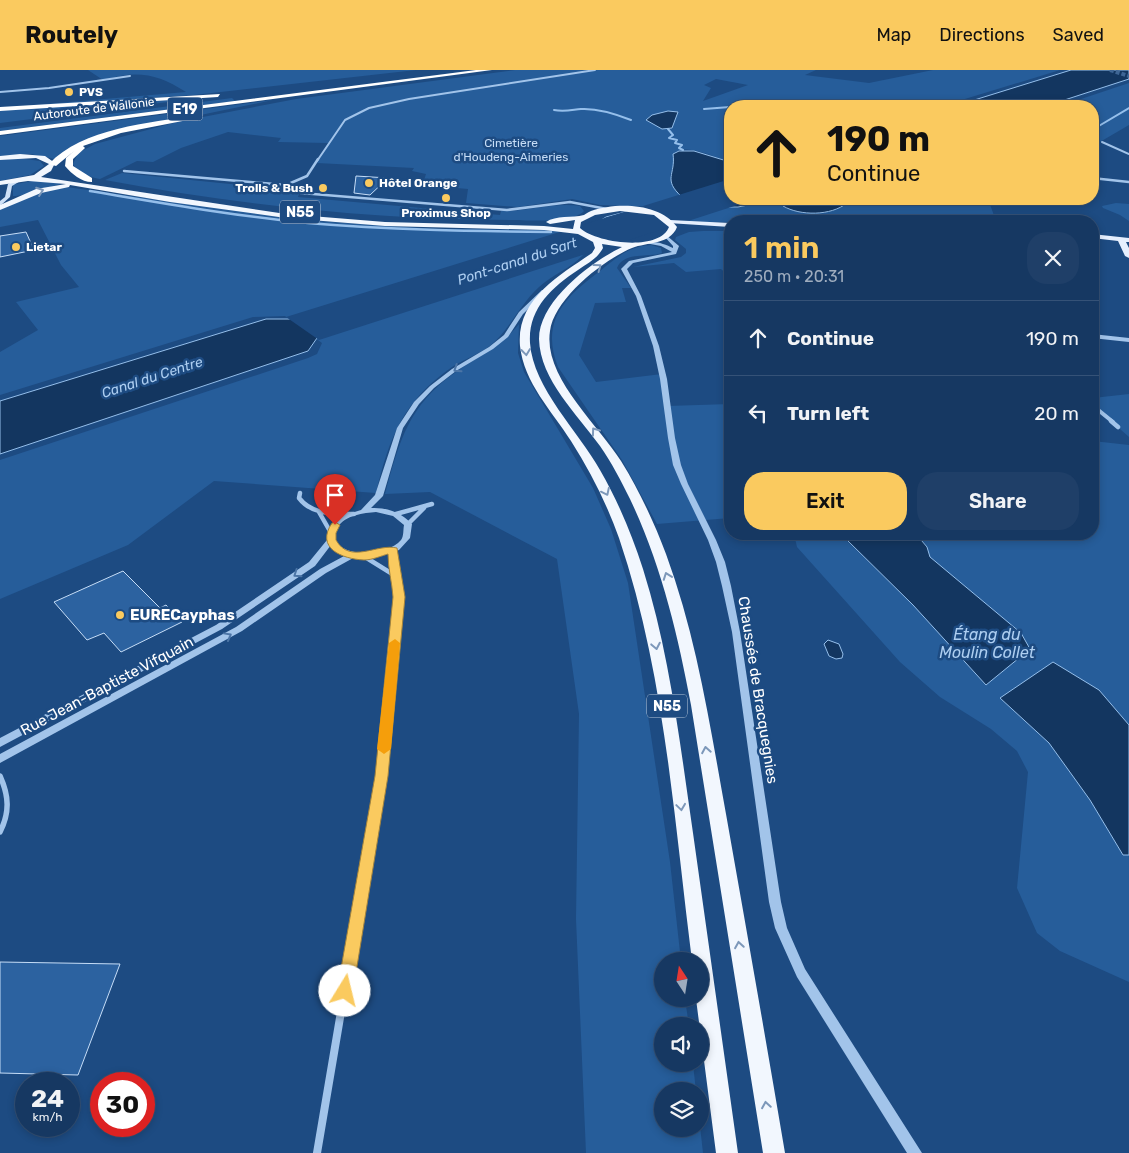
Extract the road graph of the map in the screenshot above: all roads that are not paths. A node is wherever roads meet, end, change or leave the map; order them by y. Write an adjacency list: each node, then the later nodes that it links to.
1 (439, 70): 7 (highway, Autoroute de Wallonie / E19)
2 (489, 70): 5 (highway, Autoroute de Wallonie / E19)
3 (595, 70): 25 (street)
4 (130, 76): 8 (street)
5 (369, 85): 12 (highway); 13 (highway, Autoroute de Wallonie / E19)
6 (296, 87): 7 (highway)
7 (304, 87): 11 (highway, Autoroute de Wallonie / E19)
8 (0, 92)
9 (226, 94): 10 (highway)
10 (0, 109)
11 (0, 125)
12 (135, 130): 17 (highway); 24 (highway)
13 (0, 133)
14 (1102, 142): 15 (street)
15 (1129, 154)
16 (0, 158): 17 (highway, N55)
17 (51, 167): 19 (highway, N55); 24 (highway, N55)
18 (124, 171): 25 (street)
19 (27, 179): 21 (highway, N55); 24 (highway, N55)
20 (1099, 179): 22 (street)
21 (18, 180): 23 (highway, N55); 27 (main road)
22 (1129, 182)
23 (0, 183)
24 (86, 183): 27 (highway, one-way to 24); 29 (highway, N55); 33 (highway, N55)
25 (286, 185): 26 (street)
26 (585, 205): 28 (street); 29 (street)
27 (0, 206)
28 (611, 210): 29 (highway); 30 (highway)
29 (584, 216): 33 (highway)
30 (670, 222): 31 (main road); 34 (highway)
31 (724, 225)
32 (724, 229): 34 (main road)
33 (579, 232): 37 (highway)
34 (669, 234): 38 (highway); 39 (street)
35 (1099, 237): 36 (main road)
36 (1127, 239): 40 (main road)
37 (597, 241): 38 (highway); 41 (highway, N55)
38 (642, 243): 39 (street); 65 (highway, N55, one-way to 38)
39 (674, 251): 66 (street, Chaussée de Bracquegnies)
40 (1129, 256)
41 (544, 291): 49 (street, one-way to 49); 64 (highway, N55, one-way to 64)
42 (1099, 337): 43 (street)
43 (1129, 340)
44 (1099, 411): 45 (street)
45 (1118, 427)
46 (300, 493): 50 (street)
47 (432, 504): 48 (street)
48 (425, 507): 52 (street); 53 (street)
49 (364, 511): 51 (street, Rue Jean-Baptiste Vifquain); 52 (street, Rue Jean-Baptiste Vifquain)
50 (319, 512): 51 (street); 54 (street)
51 (354, 514): 54 (street, Rue Jean-Baptiste Vifquain)
52 (396, 514): 53 (street)
53 (408, 524): 55 (street)
54 (331, 537): 56 (street); 59 (street, Rue Jean-Baptiste Vifquain, one-way to 59)
55 (393, 550): 57 (street); 58 (street)
56 (352, 555): 57 (street); 60 (street, Rue Jean-Baptiste Vifquain, one-way to 56)
57 (365, 556): 58 (street)
58 (394, 575): 63 (street)
59 (0, 743)
60 (0, 759)
61 (0, 776): 62 (street)
62 (0, 832)
63 (317, 1153)
64 (727, 1153)
65 (774, 1153)
66 (915, 1153)

